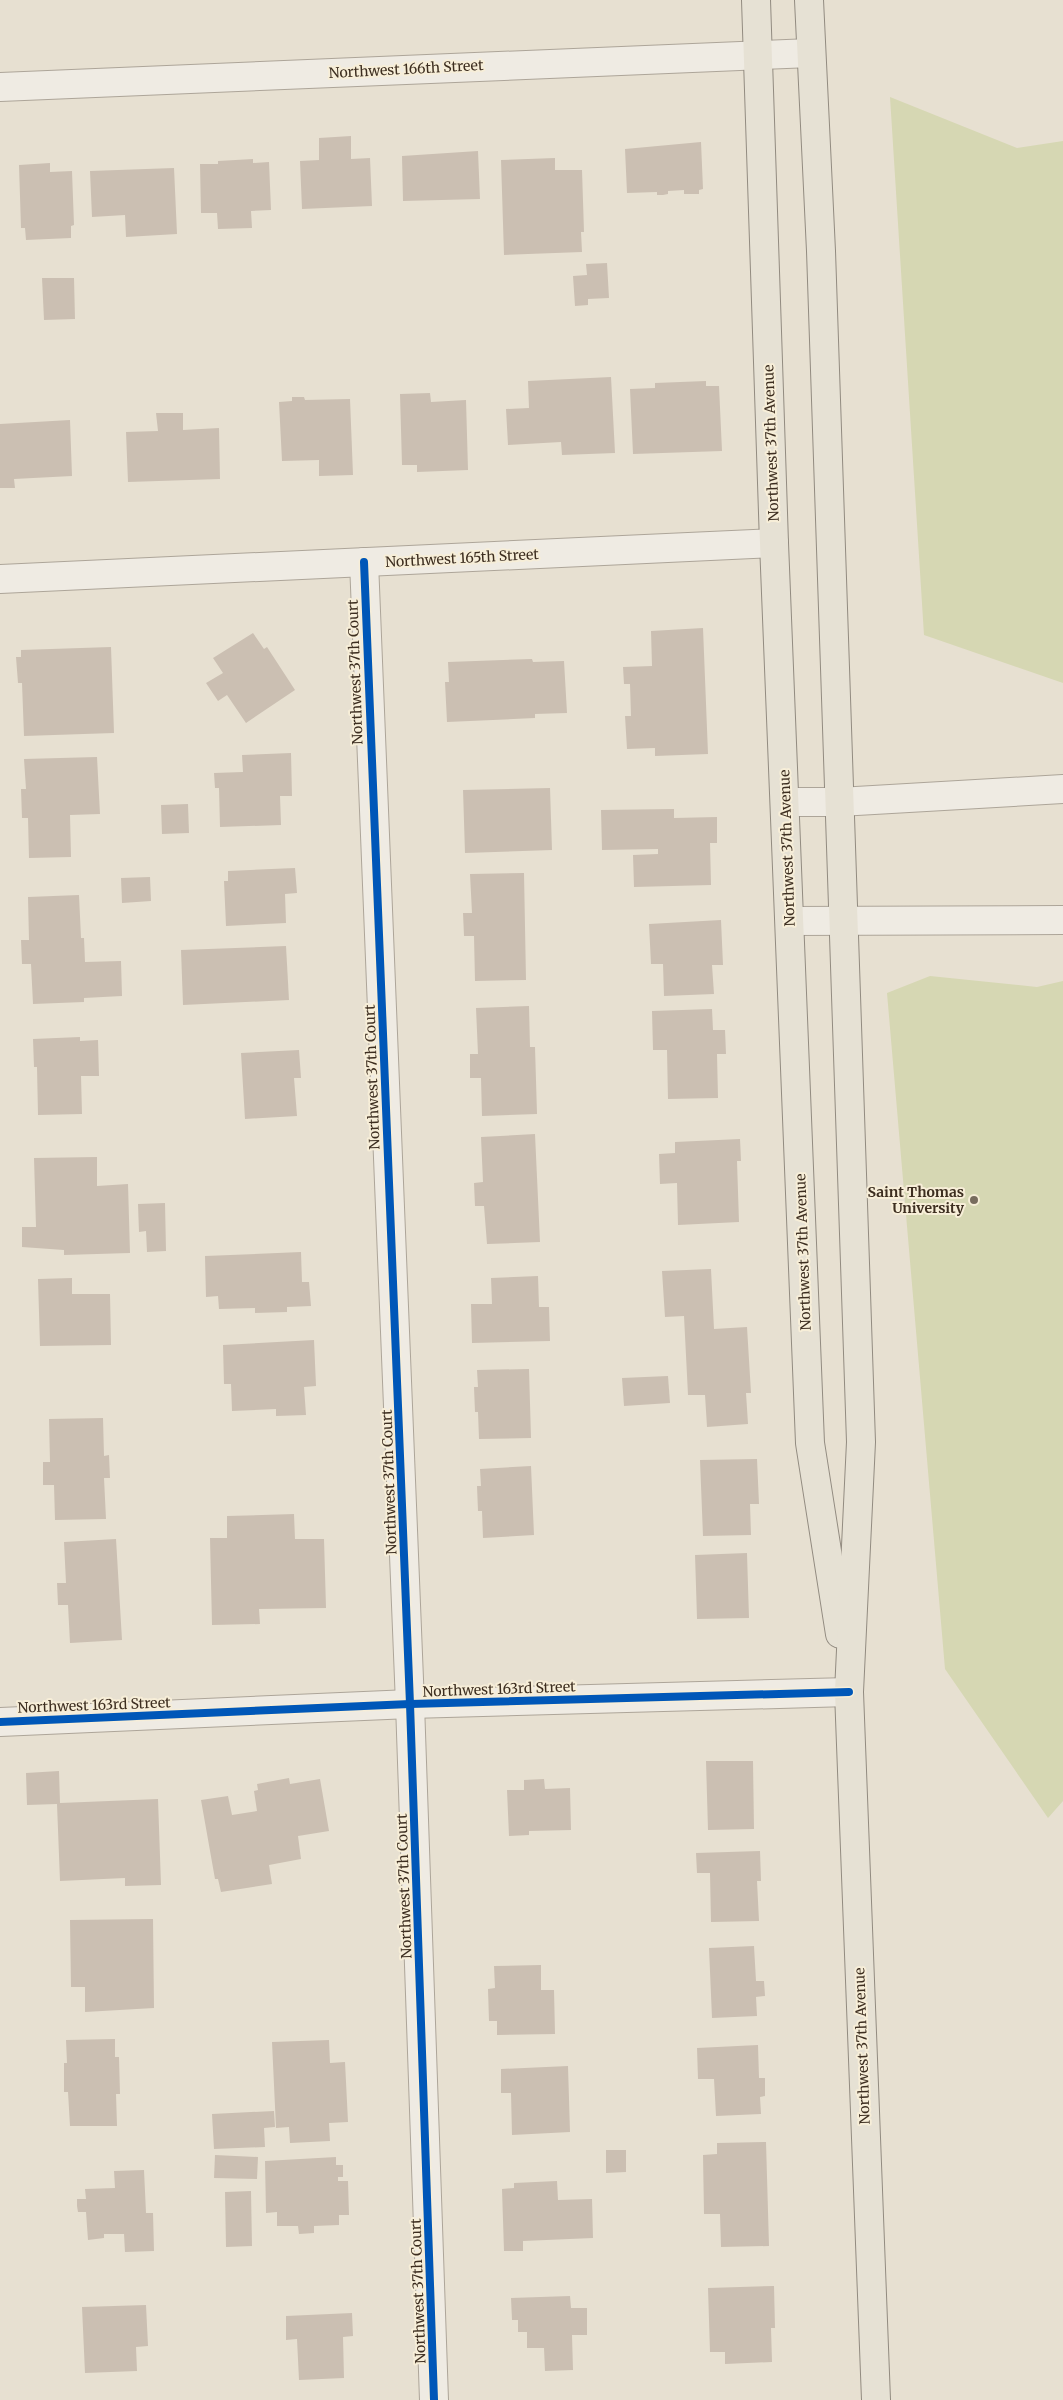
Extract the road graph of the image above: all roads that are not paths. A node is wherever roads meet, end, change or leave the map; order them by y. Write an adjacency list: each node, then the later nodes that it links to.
1 (756, 0): 3 (main road, Northwest 37th Avenue)
2 (809, 0): 4 (main road, Northwest 37th Avenue)
3 (759, 53): 4 (street, Northwest 166th Street); 5 (street, Northwest 166th Street); 6 (main road, Northwest 37th Avenue)
4 (811, 53): 11 (main road, Northwest 37th Avenue)
5 (0, 87)
6 (774, 544): 7 (street, Northwest 165th Street); 10 (main road, Northwest 37th Avenue)
7 (364, 562): 8 (street, Northwest 165th Street); 16 (street, Northwest 37th Court)
8 (0, 579)
9 (1063, 788): 11 (street)
10 (785, 802): 11 (street); 13 (main road, Northwest 37th Avenue)
11 (839, 802): 14 (main road, Northwest 37th Avenue)
12 (1063, 920): 14 (street)
13 (790, 921): 14 (street); 15 (main road, Northwest 37th Avenue)
14 (842, 922): 15 (main road, Northwest 37th Avenue)
15 (849, 1692): 16 (street, Northwest 163rd Street); 19 (main road, Northwest 37th Avenue)
16 (410, 1704): 17 (street, Northwest 163rd Street); 18 (street, Northwest 37th Court)
17 (0, 1722)
18 (434, 2400)
19 (876, 2400)

